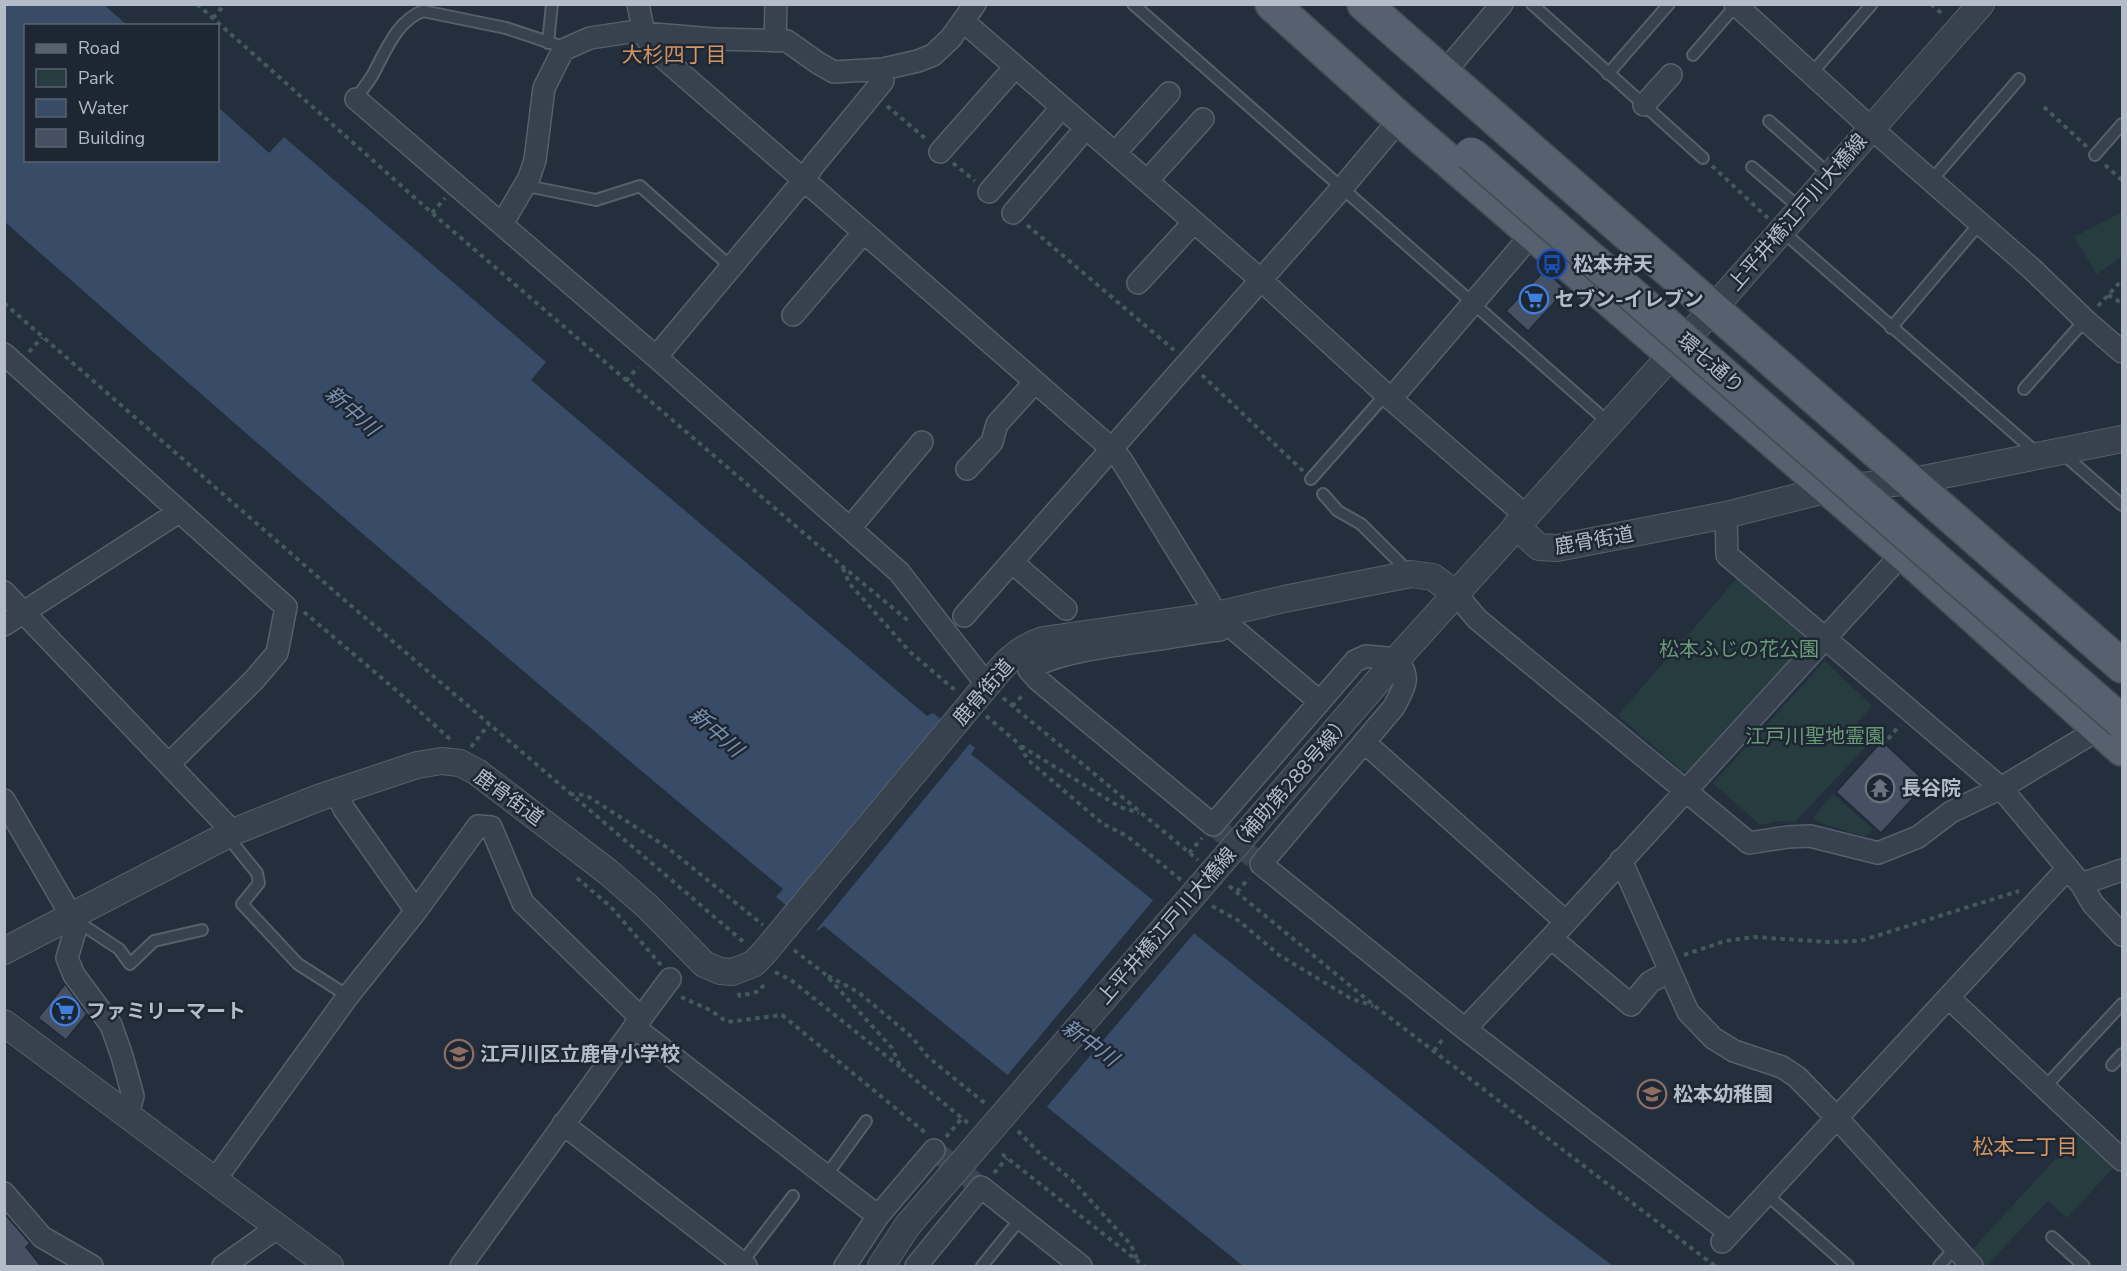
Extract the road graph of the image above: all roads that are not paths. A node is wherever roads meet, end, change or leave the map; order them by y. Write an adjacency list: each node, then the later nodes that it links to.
1 (552, 4): 18 (lane)
2 (638, 4): 16 (street)
3 (776, 4): 17 (street)
4 (1133, 4): 48 (lane)
5 (1272, 4): 31 (main road)
6 (1299, 4): 37 (main road, 環七通り)
7 (1337, 4): 37 (main road, 環七通り)
8 (1364, 4): 22 (main road)
9 (1502, 4): 22 (street)
10 (1532, 4): 23 (lane)
11 (1669, 4): 23 (lane)
12 (1872, 4): 24 (lane)
13 (1981, 4): 36 (street, 上平井橋江戸川大橋線)
14 (1736, 5): 19 (lane); 24 (street)
15 (965, 11): 20 (street); 21 (street)
16 (644, 33): 17 (street); 18 (street); 44 (street)
17 (775, 40): 21 (street)
18 (557, 46): 28 (lane); 47 (street)
19 (1693, 55)
20 (1015, 67): 30 (street); 38 (street)
21 (883, 69): 44 (street)
22 (1443, 74): 62 (main road)
23 (1608, 74): 29 (lane)
24 (1812, 74): 36 (street)
25 (1671, 75): 29 (street)
26 (2019, 79): 46 (lane)
27 (1168, 93): 39 (street)
28 (356, 99): 53 (street)
29 (1644, 105): 41 (lane)
30 (1062, 107): 35 (street); 49 (street)
31 (1400, 119): 48 (street); 57 (main road)
32 (1203, 120): 45 (street)
33 (1769, 121): 43 (lane)
34 (2122, 124): 40 (lane)
35 (1086, 128): 39 (street); 51 (street)
36 (1871, 128): 43 (street, 上平井橋江戸川大橋線); 46 (street)
37 (1479, 146): 102 (main road, 環七通り); 105 (main road, 環七通り, bridge)
38 (940, 152)
39 (1115, 153): 45 (street)
40 (2095, 155)
41 (1703, 158)
42 (1752, 166): 50 (lane)
43 (1831, 175): 50 (street, 上平井橋江戸川大橋線)
44 (804, 180): 56 (street); 58 (street)
45 (1147, 181): 52 (street)
46 (1932, 181): 54 (street)
47 (526, 183): 53 (street); 58 (lane)
48 (1342, 188): 59 (street); 61 (lane)
49 (988, 192)
50 (1801, 209): 55 (street, 上平井橋江戸川大橋線)
51 (1013, 213)
52 (1194, 222): 59 (street); 60 (street)
53 (501, 224): 68 (street)
54 (1980, 224): 64 (street); 65 (lane)
55 (1782, 231): 62 (street, 上平井橋江戸川大橋線); 65 (lane)
56 (864, 232): 63 (street); 70 (street)
57 (1533, 233): 61 (street); 67 (main road)
58 (731, 267): 68 (street)
59 (1261, 280): 72 (street); 76 (street)
60 (1138, 283)
61 (1472, 304): 72 (street); 73 (lane)
62 (1712, 310): 67 (street, 上平井橋江戸川大橋線); 81 (main road)
63 (793, 315)
64 (2085, 320): 66 (street); 71 (lane)
65 (1891, 328): 78 (lane)
66 (2122, 352)
67 (1672, 354): 73 (street, 上平井橋江戸川大橋線); 82 (main road)
68 (656, 357): 88 (street)
69 (12, 364): 85 (street)
70 (1035, 382): 76 (street); 79 (street)
71 (2024, 389)
72 (1388, 396): 80 (lane); 87 (street)
73 (1609, 423): 87 (street, 上平井橋江戸川大橋線)
74 (2122, 439): 77 (street, 鹿骨街道)
75 (922, 442): 88 (street)
76 (1112, 449): 90 (street); 97 (street)
77 (2067, 450): 78 (street, 鹿骨街道); 84 (lane)
78 (2032, 456): 81 (street, 鹿骨街道)
79 (967, 469)
80 (1311, 479)
81 (1912, 481): 82 (street, 鹿骨街道); 101 (main road)
82 (1829, 489): 86 (street, 鹿骨街道); 89 (main road)
83 (1323, 494): 91 (lane)
84 (2122, 505)
85 (179, 512): 95 (street); 107 (street)
86 (1726, 515): 87 (street, 鹿骨街道); 99 (street)
87 (1521, 521): 93 (street)
88 (850, 528): 103 (street)
89 (1903, 553): 99 (street); 105 (main road)
90 (1012, 562): 94 (street); 96 (street)
91 (1411, 574): 93 (street, 鹿骨街道); 97 (street, 鹿骨街道)
92 (4, 592): 95 (street)
93 (1456, 594): 100 (street, 上平井橋江戸川大橋線（補助第288号線）); 109 (street)
94 (1066, 609)
95 (24, 612): 98 (street); 107 (street)
96 (964, 616)
97 (1222, 620): 103 (street, 鹿骨街道); 104 (street); 104 (street)
98 (4, 625)
99 (1826, 637): 108 (street); 109 (street)
100 (1397, 659): 104 (street); 106 (street); 156 (street, 上平井橋江戸川大橋線（補助第288号線）, bridge)
101 (2122, 666)
102 (2122, 693)
103 (977, 699): 110 (street, 鹿骨街道, bridge)
104 (1319, 701)
105 (2116, 729): 108 (street)
106 (1364, 742): 118 (street); 130 (street)
107 (169, 764): 112 (street)
108 (2001, 788): 109 (street); 115 (street)
109 (1684, 791): 113 (street)
110 (336, 792): 112 (street, 鹿骨街道); 116 (street)
111 (4, 800): 117 (street)
112 (230, 834): 117 (street, 鹿骨街道); 125 (lane)
113 (1621, 860): 118 (street); 123 (street)
114 (2122, 870): 115 (street)
115 (2070, 877): 120 (street); 126 (street)
116 (416, 911): 125 (street); 129 (street)
117 (72, 917): 119 (lane); 122 (street, 鹿骨街道); 134 (street)
118 (1566, 922): 121 (street)
119 (202, 930)
120 (2122, 935)
121 (1551, 939): 123 (street); 130 (street)
122 (4, 951)
123 (1667, 967): 135 (street)
124 (670, 979): 129 (street)
125 (348, 996): 141 (street)
126 (1949, 998): 133 (street); 135 (street)
127 (2122, 1004): 133 (lane)
128 (4, 1023): 134 (street)
129 (637, 1023): 137 (street); 140 (street)
130 (1465, 1029): 143 (street)
131 (2122, 1054): 132 (lane)
132 (2112, 1065)
133 (2045, 1088): 139 (street)
134 (128, 1114): 141 (street)
135 (1837, 1118): 143 (street); 149 (street)
136 (866, 1121): 140 (lane)
137 (563, 1124): 150 (street); 154 (street)
138 (937, 1147): 145 (street)
139 (2122, 1160)
140 (826, 1176): 145 (street)
141 (214, 1181): 147 (street)
142 (4, 1193): 151 (street)
143 (1766, 1194): 160 (lane)
144 (793, 1196): 150 (lane)
145 (878, 1216): 155 (street)
146 (1021, 1218): 157 (street); 158 (lane); 159 (street)
147 (277, 1228): 152 (street); 153 (street)
148 (2052, 1237): 163 (lane)
149 (1956, 1247): 161 (lane); 162 (street)
150 (742, 1265)
151 (92, 1266)
152 (223, 1266)
153 (330, 1266)
154 (461, 1266)
155 (845, 1266)
156 (881, 1266)
157 (916, 1266)
158 (982, 1266)
159 (1081, 1266)
160 (1848, 1266)
161 (1939, 1266)
162 (1972, 1266)
163 (2084, 1266)

